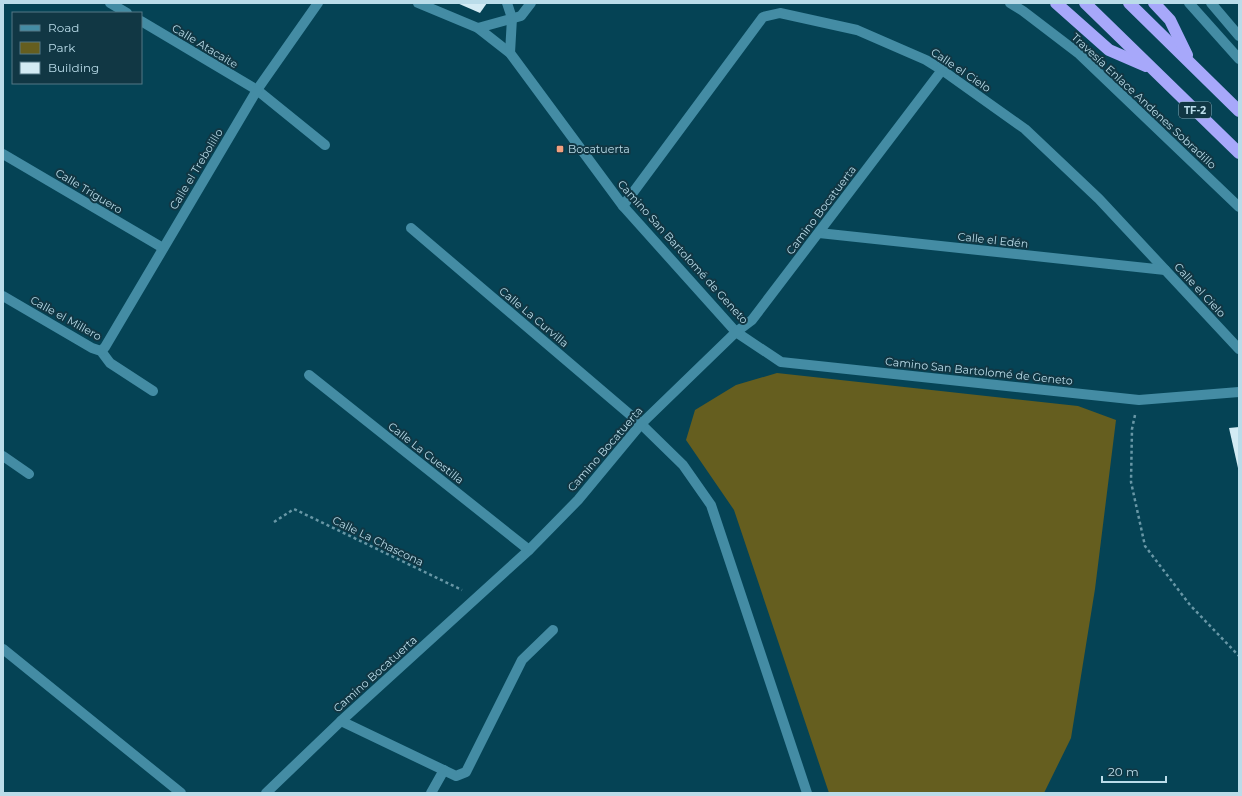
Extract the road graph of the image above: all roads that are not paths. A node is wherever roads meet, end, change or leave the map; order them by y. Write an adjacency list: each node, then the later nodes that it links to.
1 (110, 3): 13 (street)
2 (318, 3): 23 (street, Calle el Trebolillo)
3 (418, 3): 16 (street, Camino San Bartolomé de Geneto)
4 (507, 3): 14 (street)
5 (531, 3): 14 (street)
6 (1010, 3): 29 (street, Travesía Enlace Andenes Sobradillo)
7 (1056, 3): 21 (highway)
8 (1085, 3): 21 (highway, TF-2)
9 (1129, 3): 20 (highway, TF-2)
10 (1154, 3): 20 (highway)
11 (1189, 3): 19 (street)
12 (1211, 3): 17 (street)
13 (125, 12)
14 (512, 18): 16 (street); 18 (street)
15 (142, 23): 23 (street, Calle Atacaite)
16 (478, 28): 18 (street, Camino San Bartolomé de Geneto)
17 (1239, 36)
18 (510, 53): 28 (street, Camino San Bartolomé de Geneto)
19 (1239, 60)
20 (1191, 64): 24 (highway, TF-2)
21 (1152, 68): 26 (highway, TF-2)
22 (942, 70): 28 (street, Calle el Cielo); 31 (street, Camino Bocatuerta); 33 (street, Calle el Cielo)
23 (257, 90): 25 (street, Calle Atacaite); 32 (street, Calle el Trebolillo)
24 (1239, 111)
25 (325, 145)
26 (1239, 153)
27 (3, 154): 32 (street, Calle Triguero)
28 (623, 206): 35 (street, Camino San Bartolomé de Geneto)
29 (1239, 208)
30 (411, 228): 41 (street, Calle La Curvilla)
31 (819, 233): 33 (street, Calle el Edén); 35 (street, Camino Bocatuerta)
32 (163, 248): 37 (street, Calle el Trebolillo)
33 (1165, 270): 36 (street, Calle el Cielo)
34 (3, 296): 37 (street, Calle el Millero)
35 (736, 332): 40 (street, Camino San Bartolomé de Geneto); 41 (street, Camino Bocatuerta)
36 (1239, 349)
37 (101, 351): 39 (street, Calle el Millero)
38 (309, 375): 44 (street, Calle La Cuestilla)
39 (153, 390)
40 (1239, 392)
41 (641, 424): 44 (street, Camino Bocatuerta); 52 (street, Calle La Curvilla)
42 (3, 456): 43 (street)
43 (29, 474)
44 (529, 550): 47 (street, Camino Bocatuerta)
45 (553, 630): 48 (street)
46 (3, 649): 49 (street)
47 (341, 721): 48 (street); 50 (street, Camino Bocatuerta)
48 (444, 770): 51 (street)
49 (181, 793)
50 (266, 793)
51 (431, 793)
52 (807, 793)

